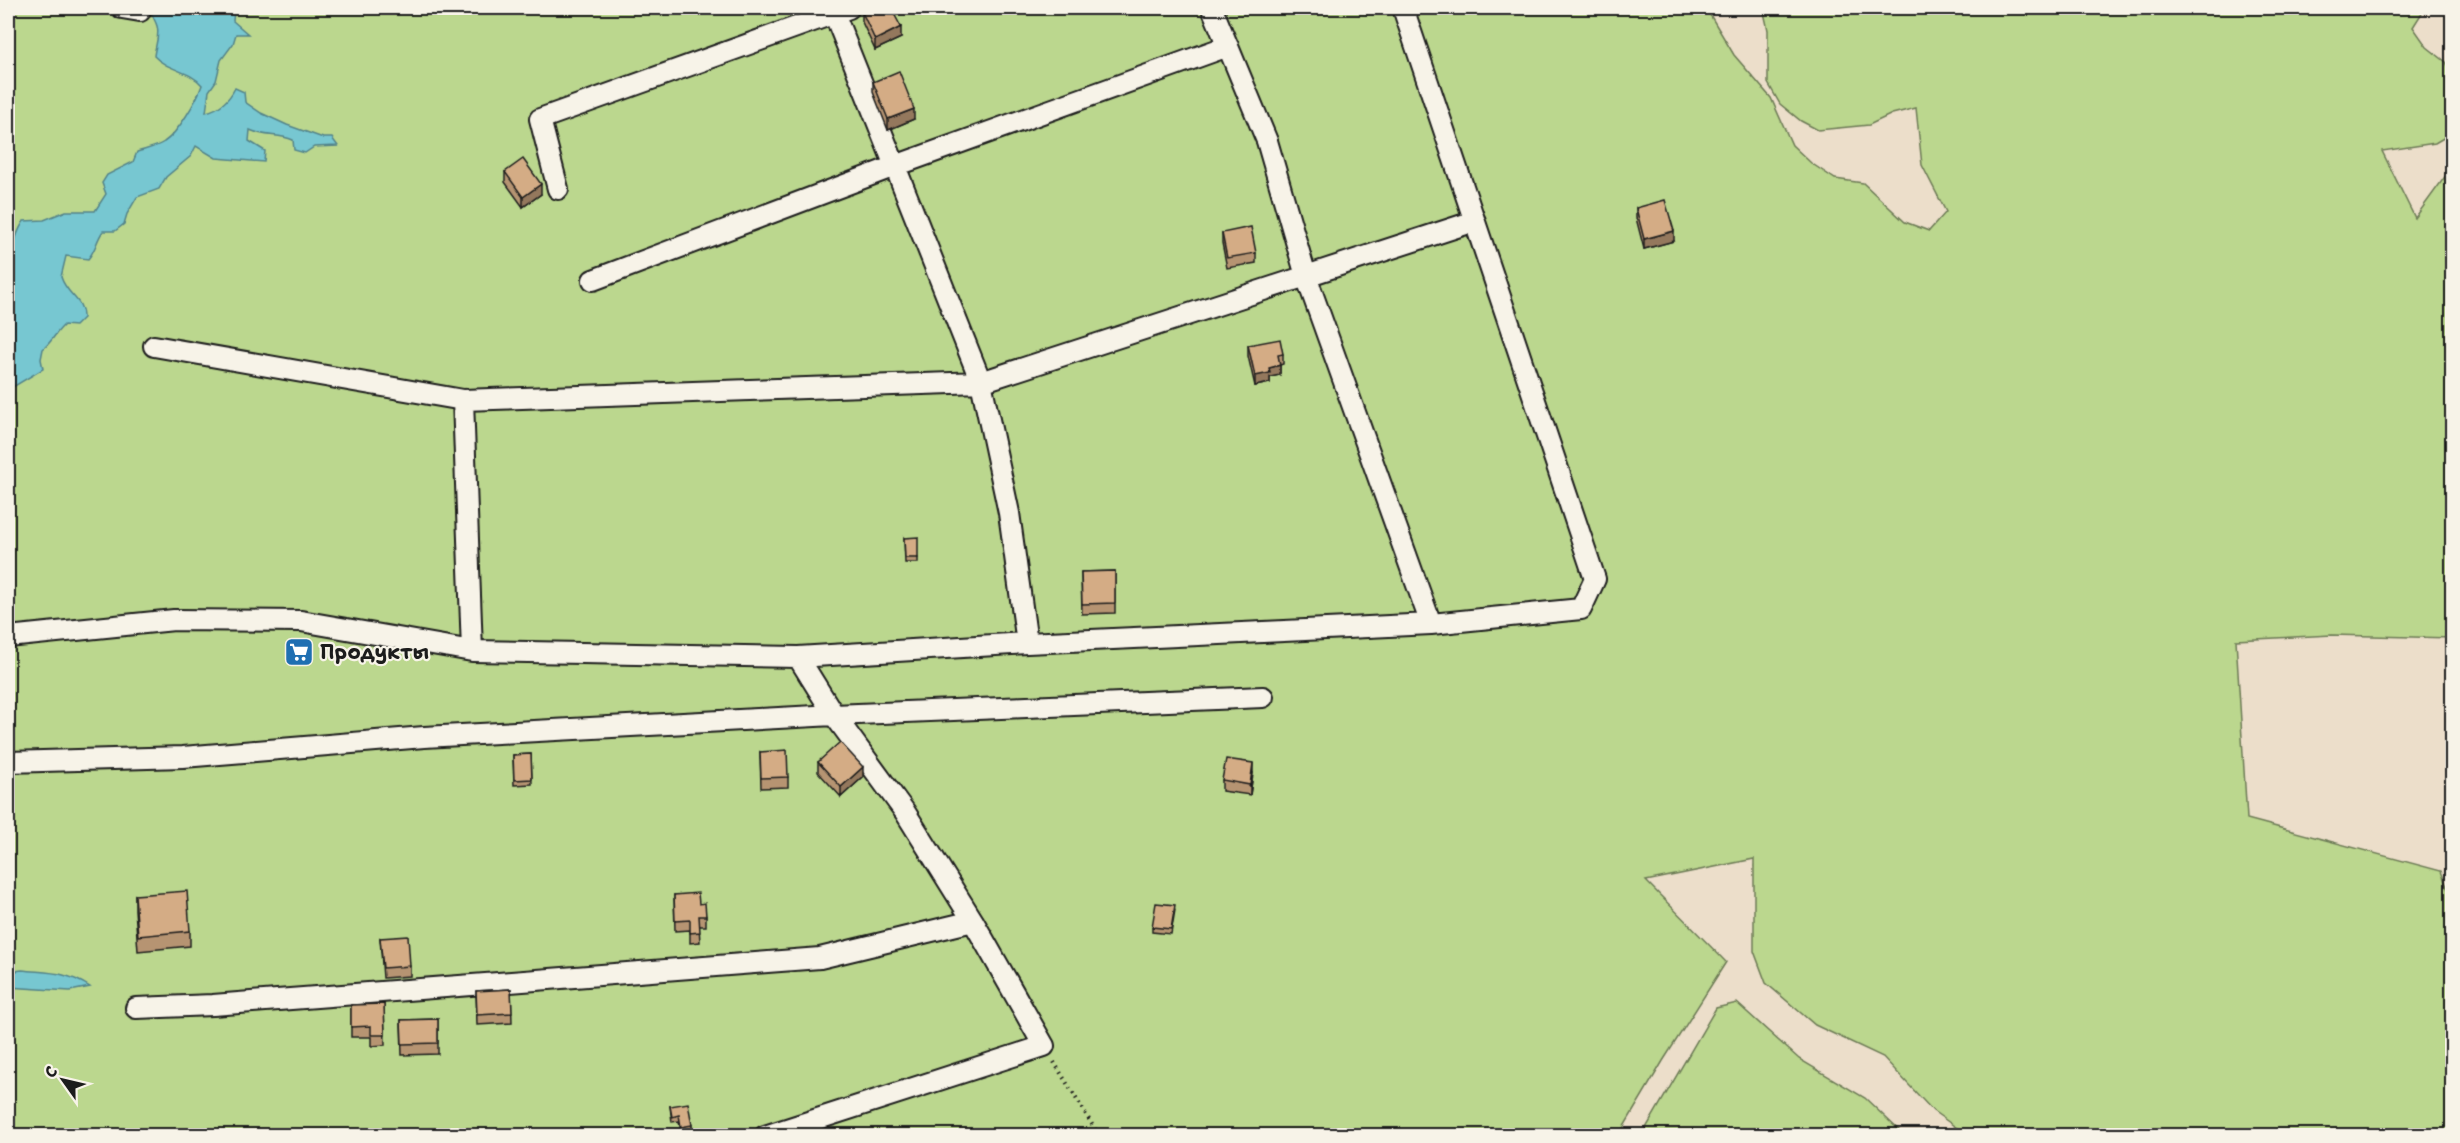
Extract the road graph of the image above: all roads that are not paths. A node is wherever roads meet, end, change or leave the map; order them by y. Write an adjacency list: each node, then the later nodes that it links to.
1 (1212, 8): 4 (street)
2 (1403, 8): 7 (street)
3 (838, 9): 5 (street); 6 (street)
4 (1228, 46): 5 (street); 8 (street)
5 (895, 166): 9 (street); 11 (street)
6 (558, 189)
7 (1475, 221): 8 (street); 13 (street)
8 (1306, 276): 11 (street); 13 (street)
9 (593, 280)
10 (154, 346): 12 (street)
11 (981, 382): 12 (street); 15 (street)
12 (463, 400): 16 (street)
13 (1431, 624): 15 (street)
14 (8, 637): 16 (street)
15 (1027, 643): 17 (street)
16 (472, 651): 17 (street)
17 (798, 657): 19 (street)
18 (1263, 697): 19 (street)
19 (834, 715): 20 (street); 21 (street)
20 (8, 762)
21 (973, 921): 22 (street); 23 (street)
22 (136, 1008)
23 (765, 1136)

